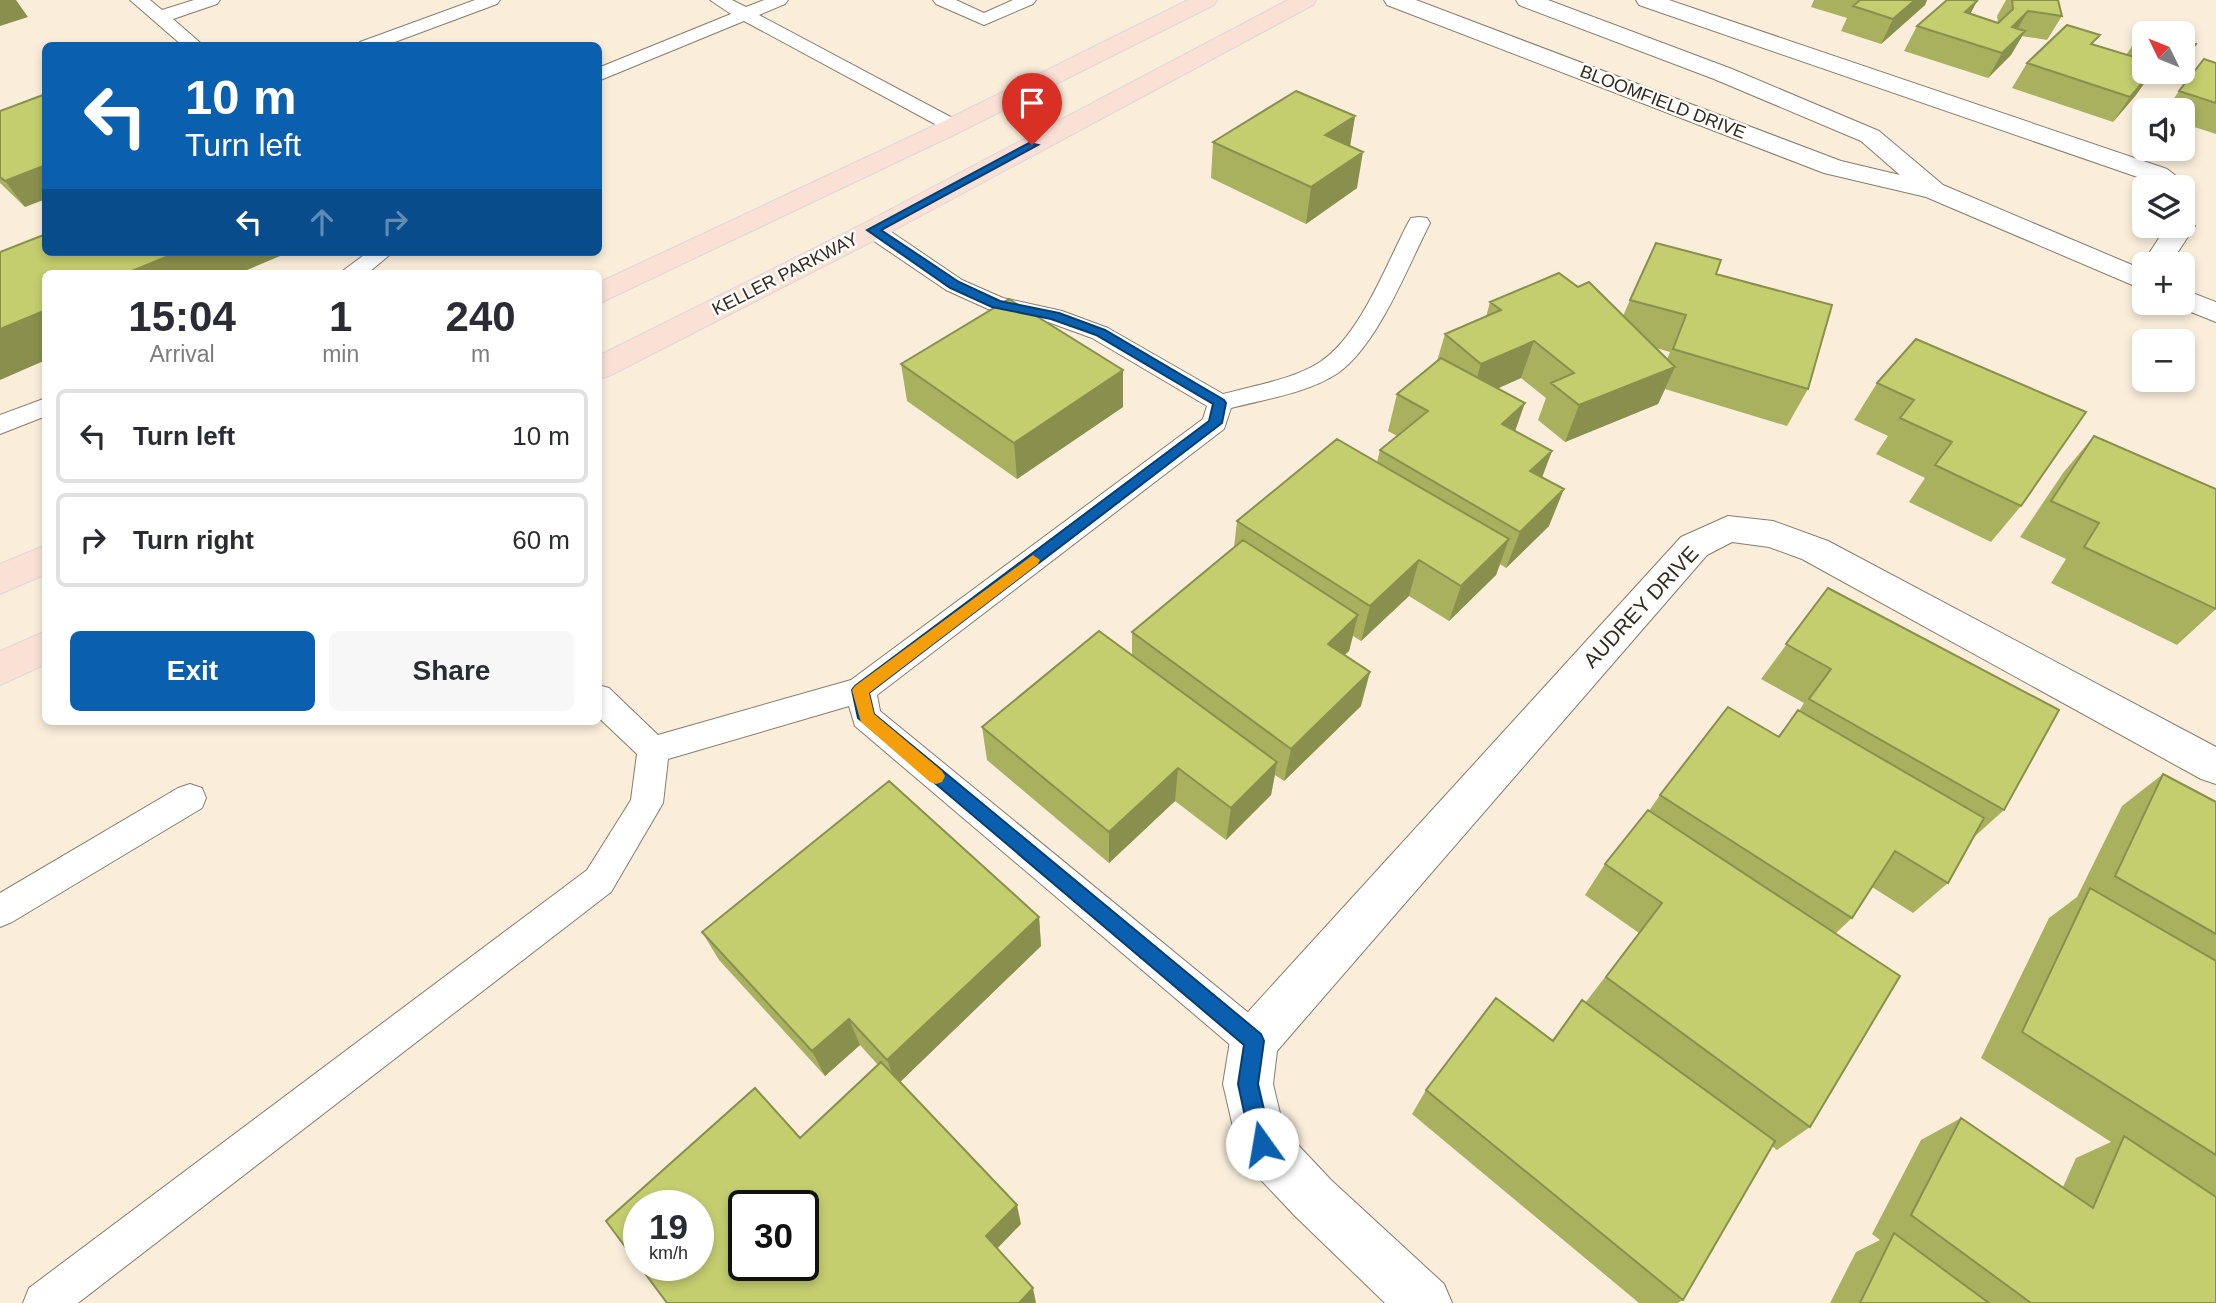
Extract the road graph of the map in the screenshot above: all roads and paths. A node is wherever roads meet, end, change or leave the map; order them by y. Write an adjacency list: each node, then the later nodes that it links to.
1 (139, 0): 14 (lane)
2 (211, 0): 14 (lane)
3 (491, 0): 16 (lane)
4 (719, 0): 13 (lane)
5 (779, 0): 13 (lane)
6 (942, 0): 7 (lane)
7 (1027, 0)
8 (1206, 0): 18 (main road)
9 (1305, 0): 22 (main road, KELLER PARKWAY)
10 (1395, 0): 20 (street, BLOOMFIELD DRIVE)
11 (1647, 0): 19 (street)
12 (1534, 1): 20 (street, BLOOMFIELD DRIVE)
13 (745, 14): 17 (lane); 18 (lane)
14 (160, 17): 15 (lane)
15 (190, 42)
16 (377, 42)
17 (602, 73)
18 (954, 126): 26 (main road)
19 (2155, 175)
20 (1935, 191): 25 (street, BLOOMFIELD DRIVE)
21 (1419, 223): 30 (lane)
22 (873, 230): 29 (main road, KELLER PARKWAY); 30 (lane)
23 (377, 256): 24 (lane)
24 (357, 270)
25 (2132, 276)
26 (602, 293)
27 (2195, 304): 28 (street)
28 (2216, 313)
29 (602, 367)
30 (1220, 403): 37 (lane)
31 (42, 408): 32 (lane)
32 (0, 425)
33 (42, 560): 34 (main road)
34 (0, 580)
35 (42, 648): 36 (main road)
36 (0, 669)
37 (861, 690): 39 (lane); 43 (lane)
38 (602, 701): 39 (lane)
39 (653, 750): 44 (lane)
40 (2216, 767): 43 (street, AUDREY DRIVE)
41 (190, 798): 42 (lane)
42 (0, 911)
43 (1254, 1041): 45 (street)
44 (44, 1303)
45 (1425, 1303)

